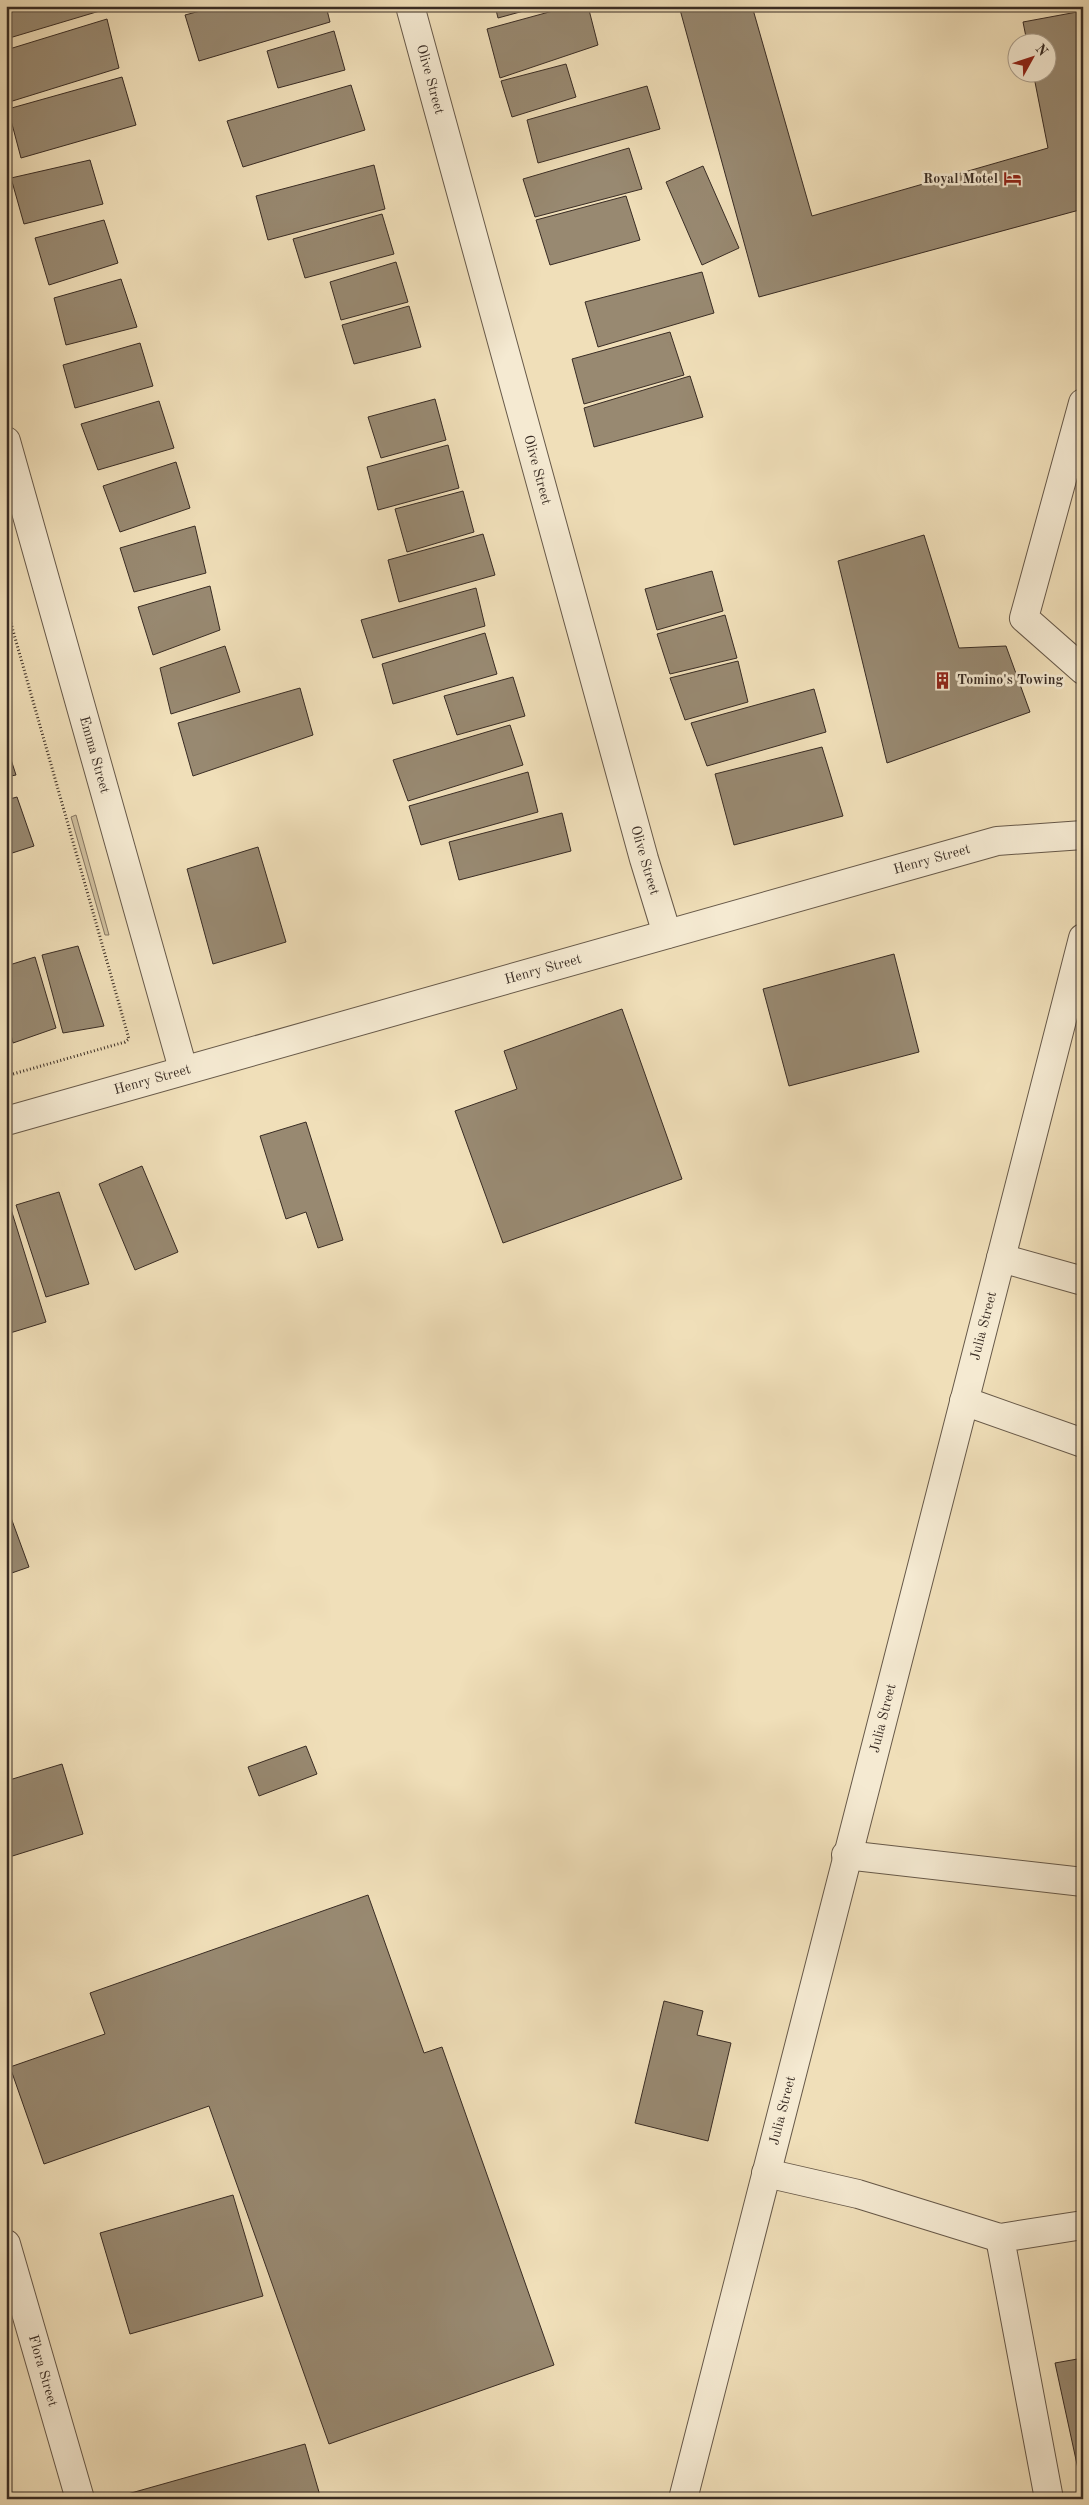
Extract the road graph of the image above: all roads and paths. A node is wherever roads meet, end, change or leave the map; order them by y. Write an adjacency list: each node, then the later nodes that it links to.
1 (410, 6): 7 (street, Olive Street)
2 (1083, 403): 5 (street)
3 (6, 441): 9 (street, Emma Street)
4 (6, 606): 10 (path)
5 (1083, 670)
6 (1083, 835): 7 (street, Henry Street)
7 (666, 934): 9 (street, Henry Street)
8 (1083, 938): 12 (street, Julia Street)
9 (183, 1069): 11 (street, Henry Street)
10 (6, 1076)
11 (6, 1120)
12 (1001, 1258): 13 (street); 14 (street, Julia Street)
13 (1083, 1281)
14 (964, 1401): 15 (street); 16 (street, Julia Street)
15 (1083, 1443)
16 (846, 1855): 17 (street); 18 (street, Julia Street)
17 (1083, 1882)
18 (766, 2173): 20 (street); 23 (street, Julia Street)
19 (1083, 2225): 20 (street)
20 (1000, 2238): 24 (street)
21 (6, 2244): 22 (street, Flora Street)
22 (80, 2499)
23 (683, 2499)
24 (1049, 2499)

